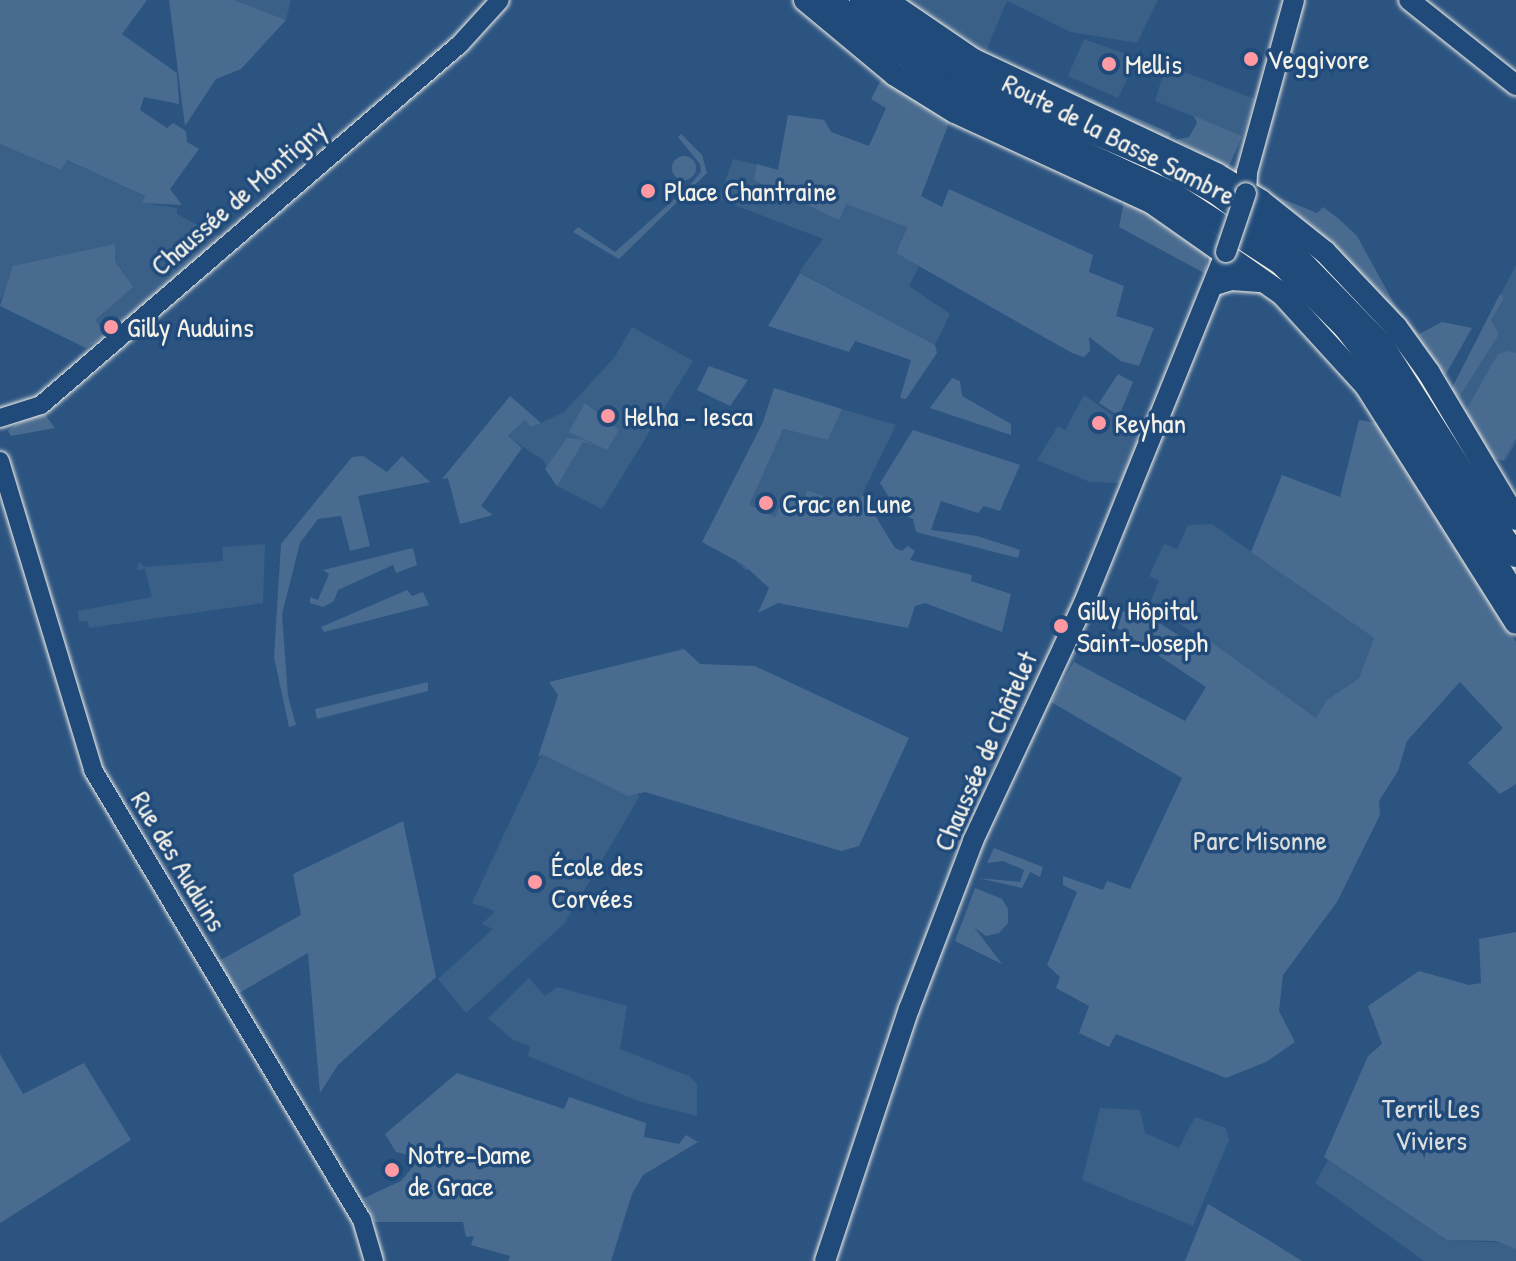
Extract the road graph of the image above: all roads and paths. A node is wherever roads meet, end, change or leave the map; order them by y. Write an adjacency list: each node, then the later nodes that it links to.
1 (500, 0): 12 (street, Chaussée de Montigny)
2 (805, 0): 10 (highway)
3 (830, 0): 16 (highway, Route de la Basse Sambre)
4 (861, 0): 15 (highway, Route de la Basse Sambre)
5 (886, 0): 9 (highway)
6 (1294, 0): 9 (main road, Chaussée de Châtelet)
7 (1409, 0): 8 (main road)
8 (1516, 85)
9 (1246, 193): 10 (main road, Chaussée de Châtelet, bridge); 14 (highway)
10 (1220, 270): 11 (highway); 11 (highway); 19 (main road, Chaussée de Châtelet)
11 (1263, 281): 17 (highway)
12 (0, 418)
13 (0, 461): 18 (street, Rue des Auduins)
14 (1516, 519)
15 (1516, 556)
16 (1516, 596)
17 (1516, 623)
18 (374, 1261)
19 (825, 1261)

